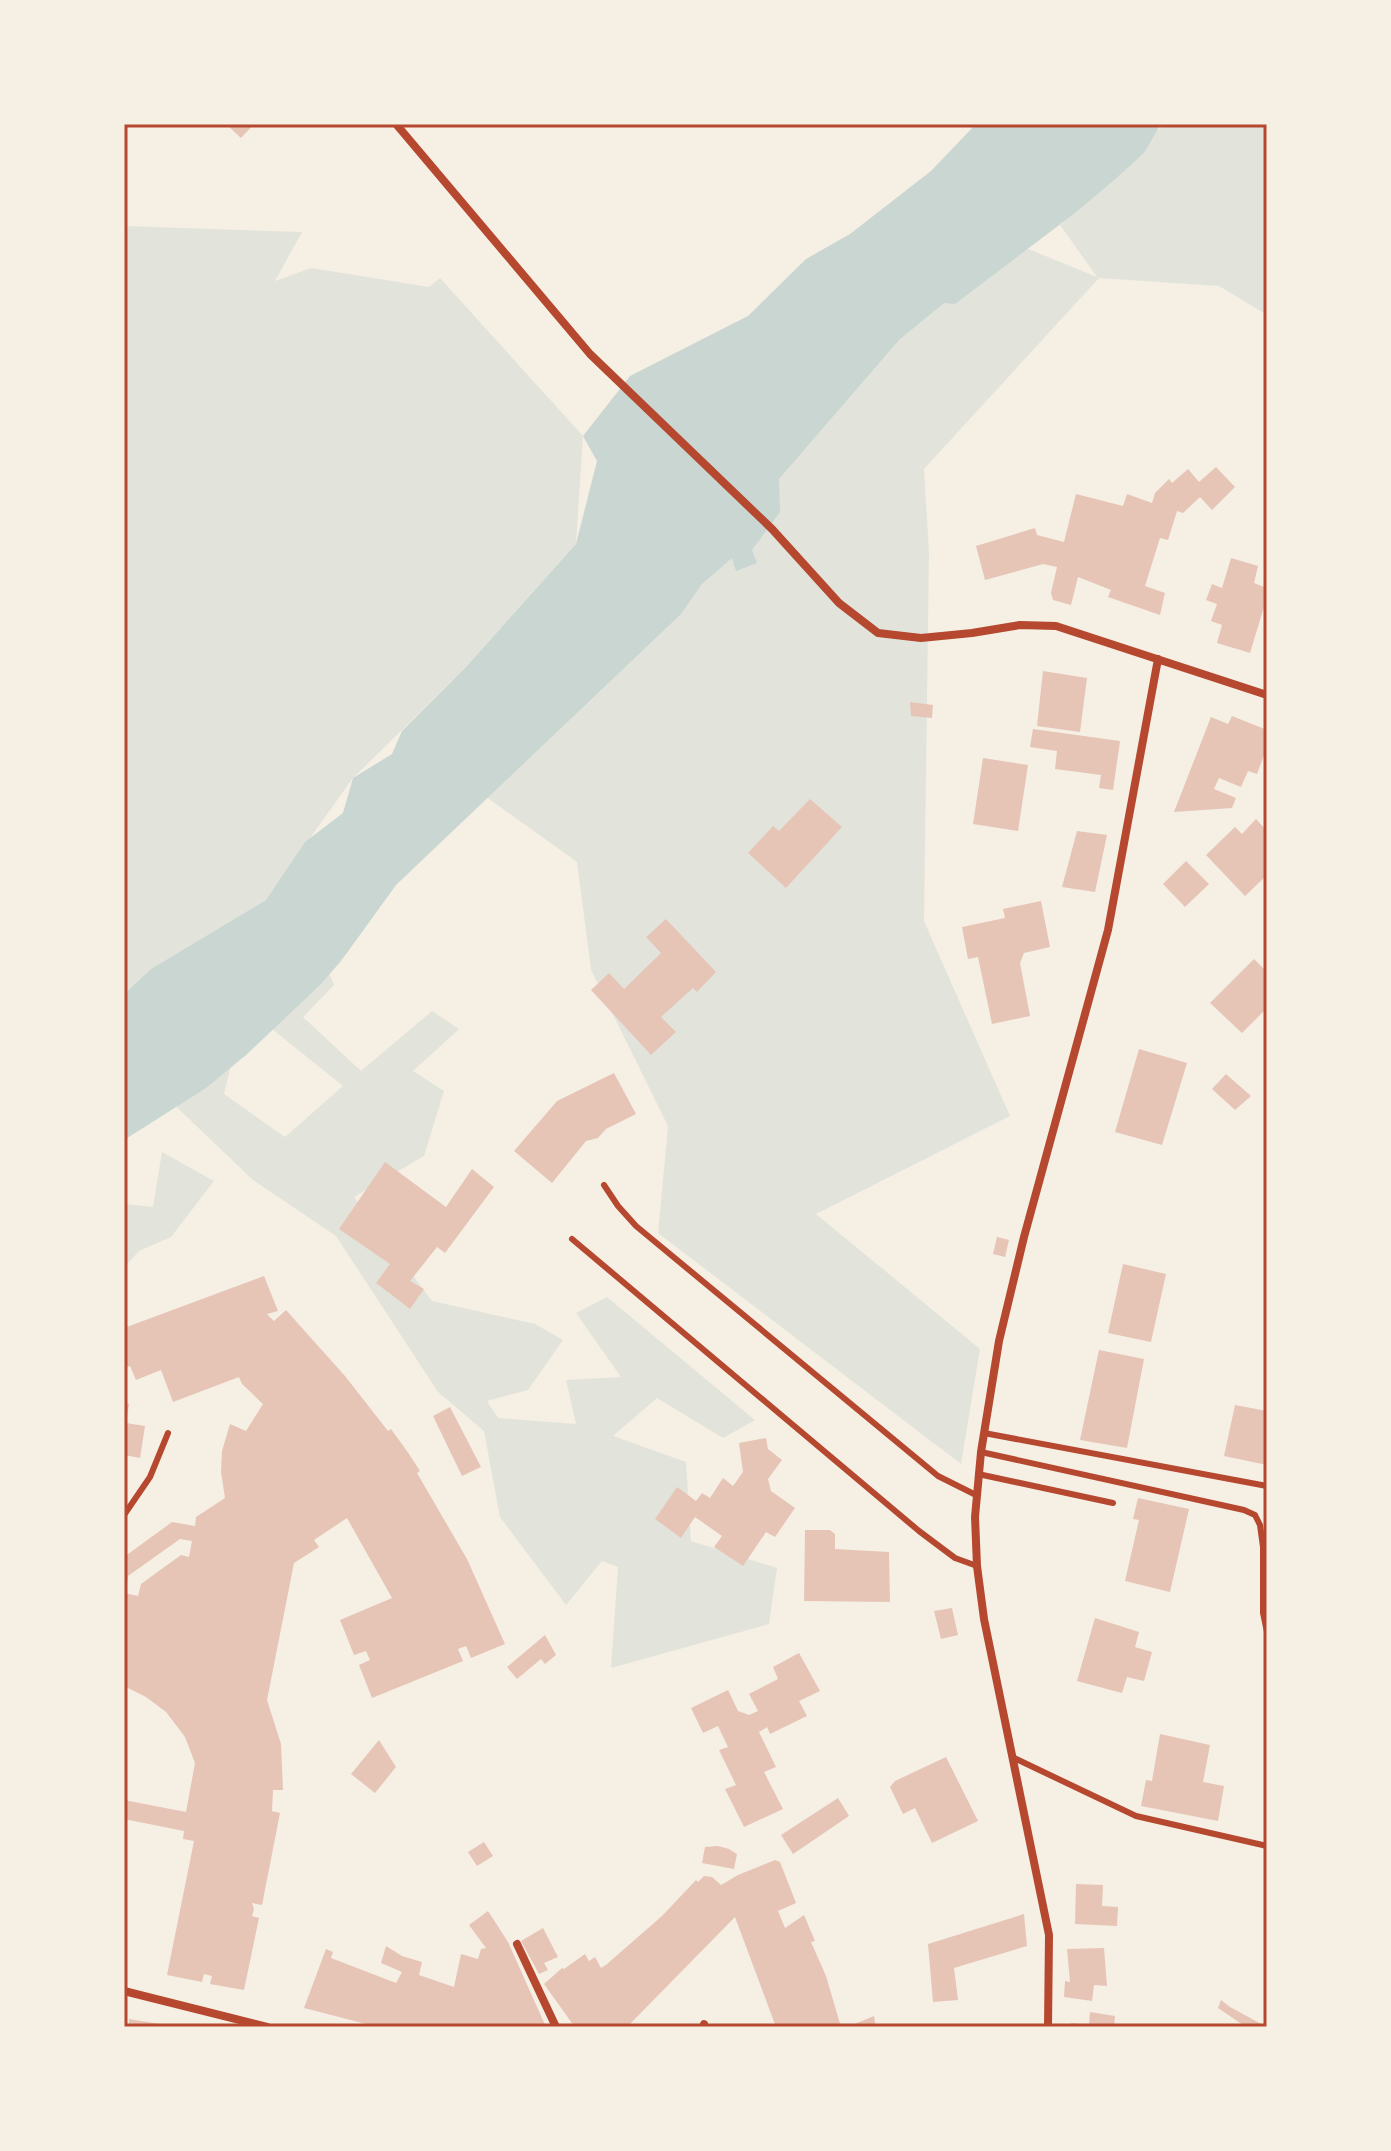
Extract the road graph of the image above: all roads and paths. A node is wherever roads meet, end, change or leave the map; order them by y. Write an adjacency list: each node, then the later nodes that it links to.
1 (396, 124): 2 (street)
2 (1158, 659): 3 (street); 7 (street)
3 (1267, 695)
4 (604, 1185): 11 (lane)
5 (572, 1239): 14 (lane)
6 (168, 1433): 13 (lane)
7 (984, 1433): 8 (street); 10 (lane)
8 (981, 1452): 9 (street); 15 (lane)
9 (978, 1474): 11 (street); 12 (lane)
10 (1267, 1486)
11 (976, 1495): 14 (street)
12 (1113, 1503)
13 (124, 1515)
14 (977, 1566): 16 (street)
15 (1267, 1632)
16 (1012, 1757): 17 (lane); 22 (street)
17 (1267, 1846)
18 (517, 1944): 21 (street)
19 (124, 1991): 20 (street)
20 (267, 2027)
21 (556, 2027)
22 (1048, 2027)

